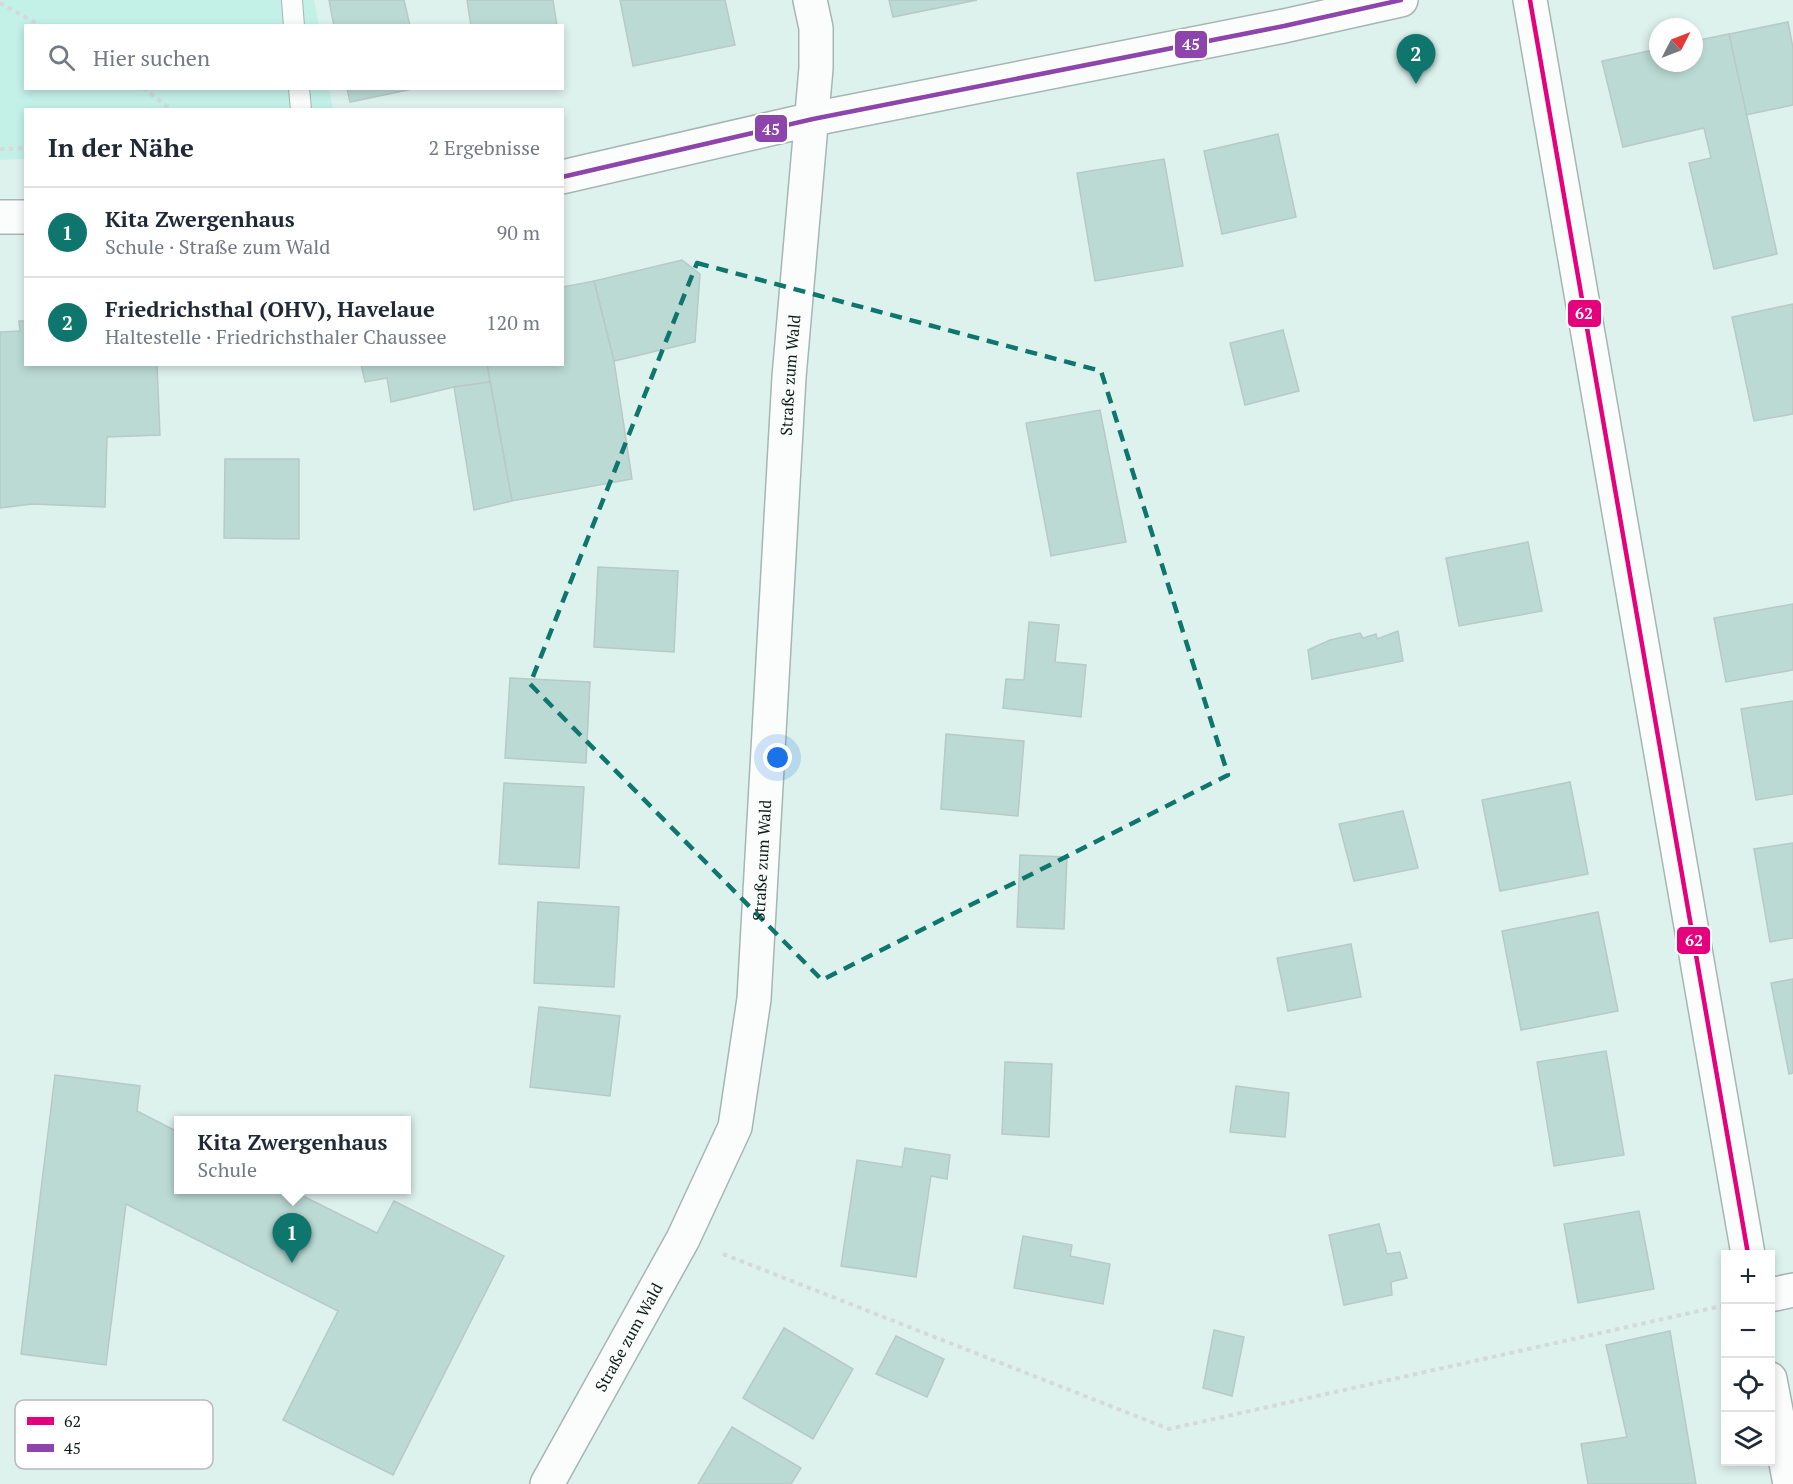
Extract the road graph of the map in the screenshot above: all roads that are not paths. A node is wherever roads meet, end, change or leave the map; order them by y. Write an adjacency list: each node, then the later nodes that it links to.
1 (292, 0): 5 (lane)
2 (810, 0): 8 (street, Straße zum Wald)
3 (1401, 0): 8 (street)
4 (1530, 0): 12 (street)
5 (294, 24)
6 (299, 90): 7 (lane)
7 (301, 108)
8 (813, 119): 9 (street); 16 (street, Straße zum Wald)
9 (564, 177)
10 (0, 217): 11 (street)
11 (24, 217)
12 (1747, 1250)
13 (1793, 1290): 14 (street)
14 (1775, 1294)
15 (1775, 1405): 17 (street)
16 (547, 1484)
17 (1790, 1484)

